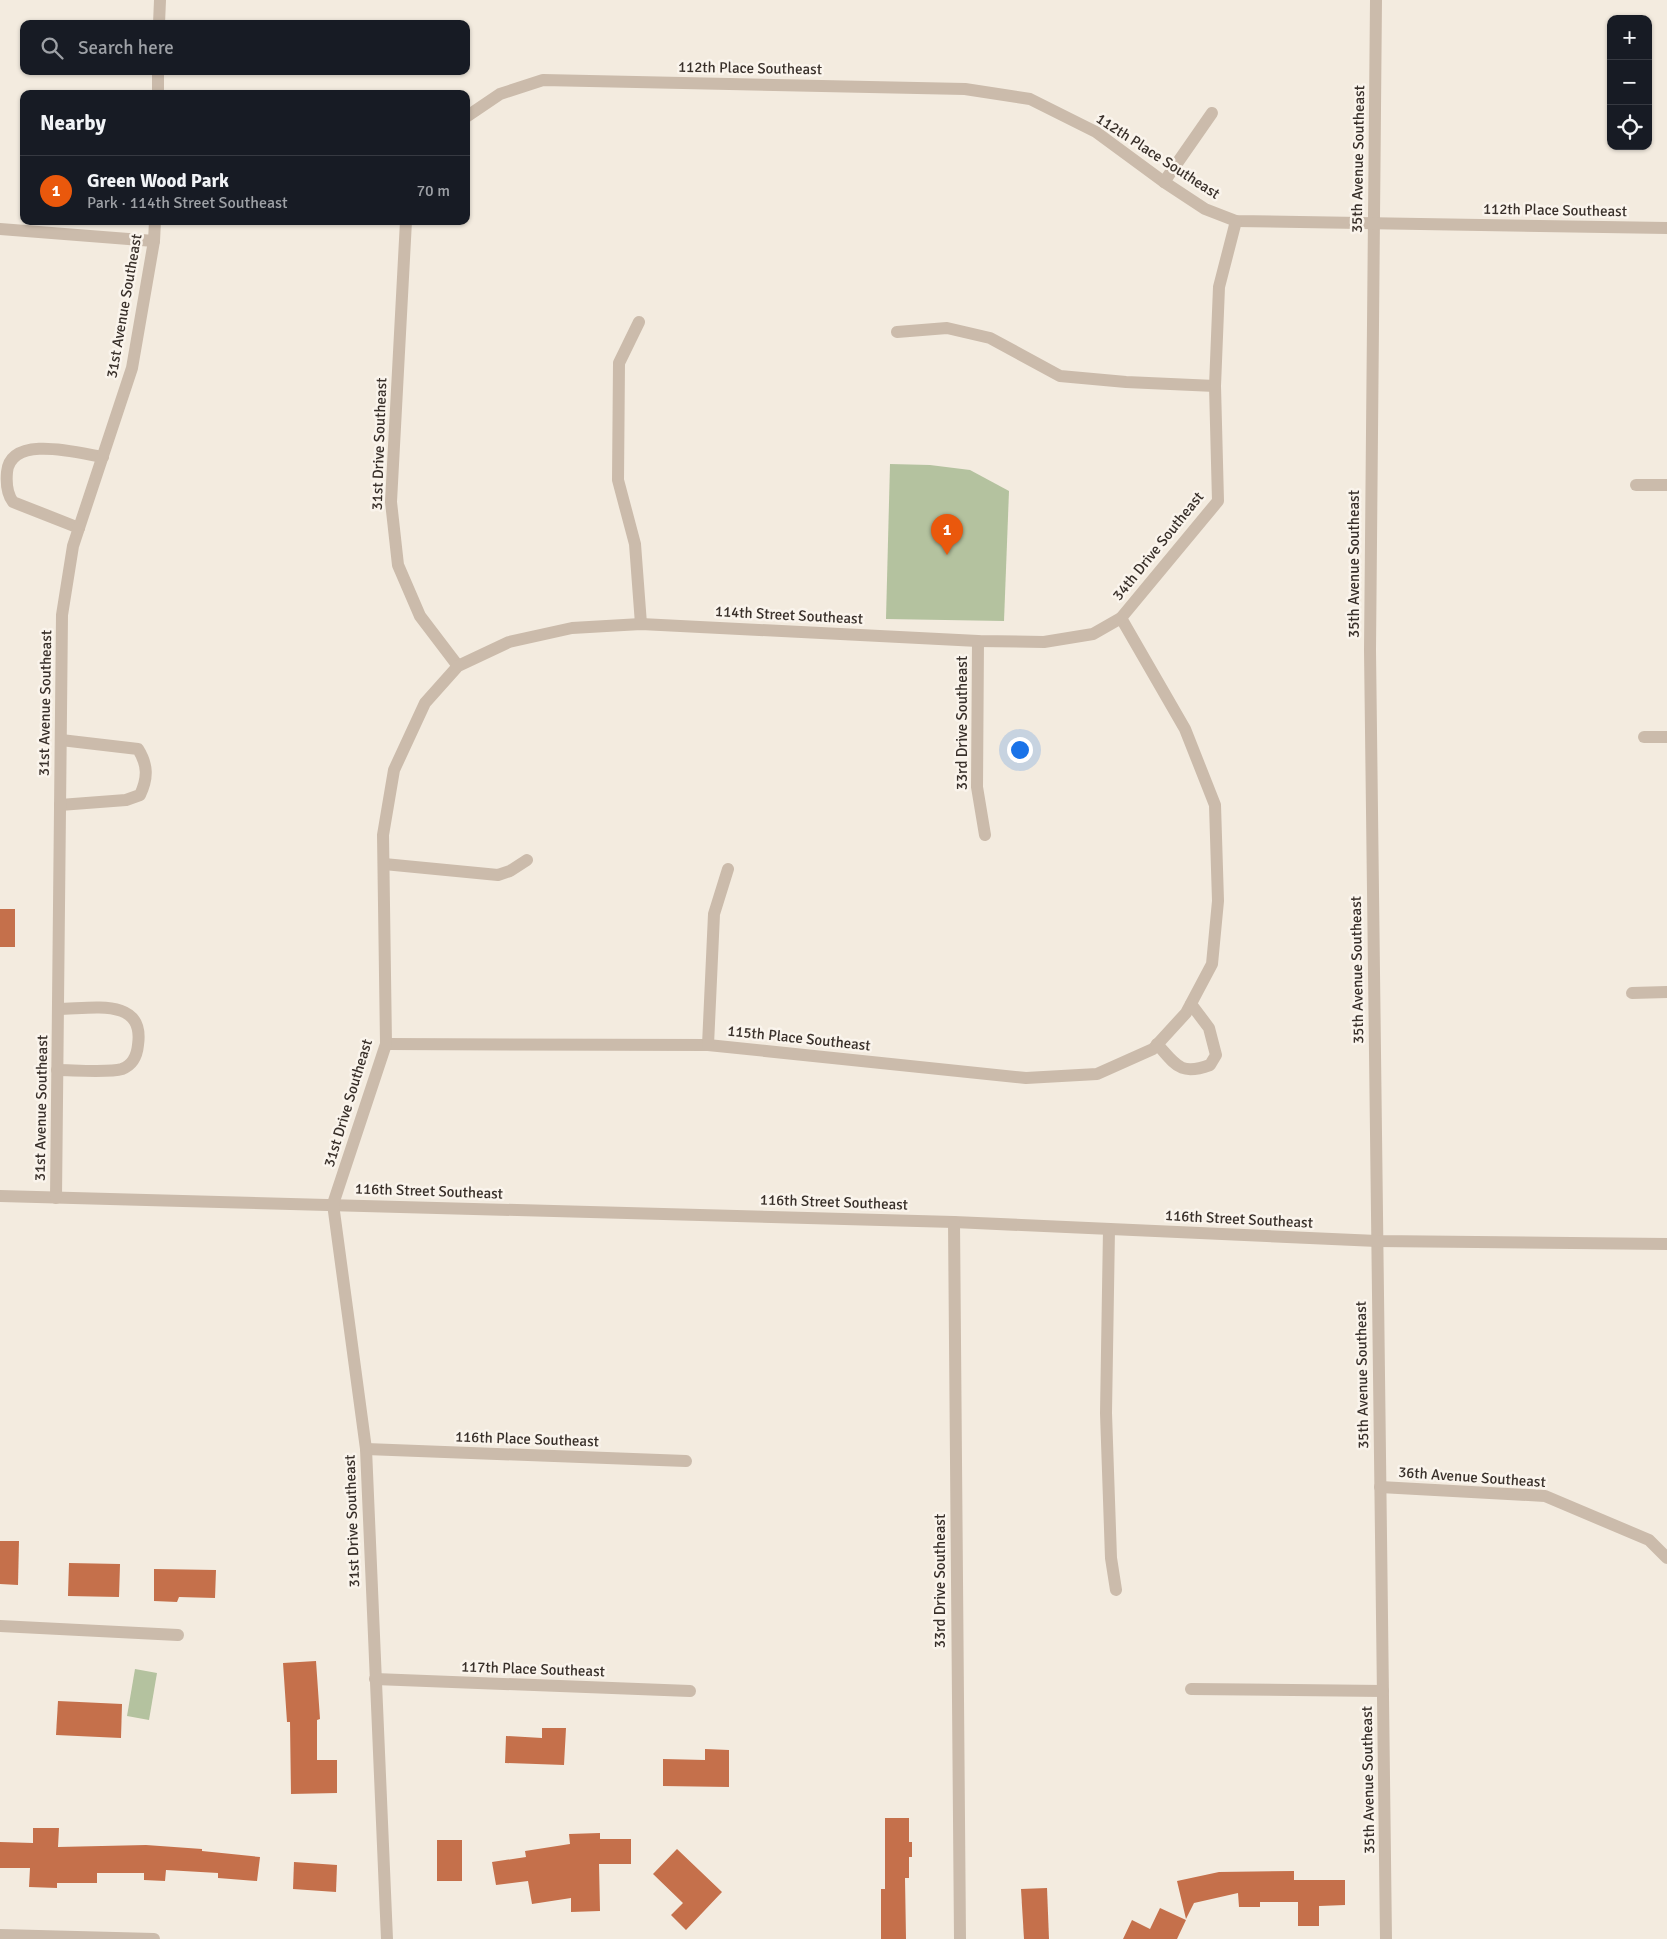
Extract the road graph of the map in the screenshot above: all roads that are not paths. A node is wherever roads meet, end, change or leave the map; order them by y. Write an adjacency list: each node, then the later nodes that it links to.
1 (160, 0): 3 (street)
2 (1376, 0): 10 (street, 35th Avenue Southeast)
3 (159, 20)
4 (158, 75): 5 (street)
5 (158, 90)
6 (1212, 113): 8 (street)
7 (470, 114): 8 (street, 112th Place Southeast)
8 (1164, 182): 9 (street, 112th Place Southeast)
9 (1236, 221): 10 (street, 112th Place Southeast); 18 (street, 34th Drive Southeast)
10 (1373, 223): 13 (street, 112th Place Southeast); 48 (street, 35th Avenue Southeast)
11 (155, 225): 15 (street, 31st Avenue Southeast)
12 (406, 225): 26 (street, 31st Drive Southeast)
13 (1667, 228)
14 (0, 229): 15 (street)
15 (154, 241): 19 (street, 31st Avenue Southeast)
16 (639, 322): 24 (street)
17 (897, 332): 18 (street)
18 (1215, 386): 23 (street, 34th Drive Southeast)
19 (103, 457): 22 (street, 31st Avenue Southeast); 22 (street)
20 (1636, 485): 21 (street)
21 (1667, 485)
22 (79, 528): 29 (street, 31st Avenue Southeast)
23 (1121, 618): 25 (street, 114th Street Southeast); 37 (street, 34th Drive Southeast)
24 (641, 624): 25 (street, 114th Street Southeast); 26 (street, 114th Street Southeast)
25 (978, 641): 31 (street, 33rd Drive Southeast)
26 (458, 666): 33 (street, 31st Drive Southeast)
27 (1644, 737): 28 (street)
28 (1667, 737)
29 (61, 740): 30 (street, 31st Avenue Southeast); 30 (street)
30 (60, 805): 38 (street, 31st Avenue Southeast)
31 (985, 835)
32 (527, 860): 33 (street)
33 (384, 864): 39 (street, 31st Drive Southeast)
34 (728, 869): 41 (street)
35 (1667, 992): 36 (street)
36 (1632, 993)
37 (1188, 1008): 40 (street, 115th Place Southeast); 40 (street)
38 (58, 1009): 42 (street, 31st Avenue Southeast); 42 (street)
39 (386, 1044): 41 (street, 115th Place Southeast); 45 (street, 31st Drive Southeast)
40 (1157, 1044): 41 (street, 115th Place Southeast)
41 (708, 1045)
42 (57, 1070): 44 (street, 31st Avenue Southeast)
43 (0, 1196): 44 (street, 116th Street Southeast)
44 (56, 1198): 45 (street, 116th Street Southeast)
45 (333, 1204): 46 (street, 116th Street Southeast); 50 (street, 31st Drive Southeast)
46 (954, 1222): 47 (street, 116th Street Southeast); 64 (street, 33rd Drive Southeast)
47 (1109, 1229): 48 (street, 116th Street Southeast); 54 (street)
48 (1377, 1241): 49 (street, 116th Street Southeast); 52 (street, 35th Avenue Southeast)
49 (1667, 1244)
50 (366, 1449): 51 (street, 116th Place Southeast); 57 (street, 31st Drive Southeast)
51 (686, 1461)
52 (1380, 1487): 53 (street, 36th Avenue Southeast); 60 (street, 35th Avenue Southeast)
53 (1667, 1558)
54 (1116, 1590)
55 (0, 1626): 56 (street)
56 (178, 1635)
57 (375, 1679): 59 (street, 117th Place Southeast); 63 (street, 31st Drive Southeast)
58 (1192, 1688): 60 (street)
59 (690, 1691)
60 (1383, 1691): 65 (street, 35th Avenue Southeast)
61 (0, 1935): 62 (street)
62 (154, 1939)
63 (387, 1939)
64 (960, 1939)
65 (1386, 1939)

